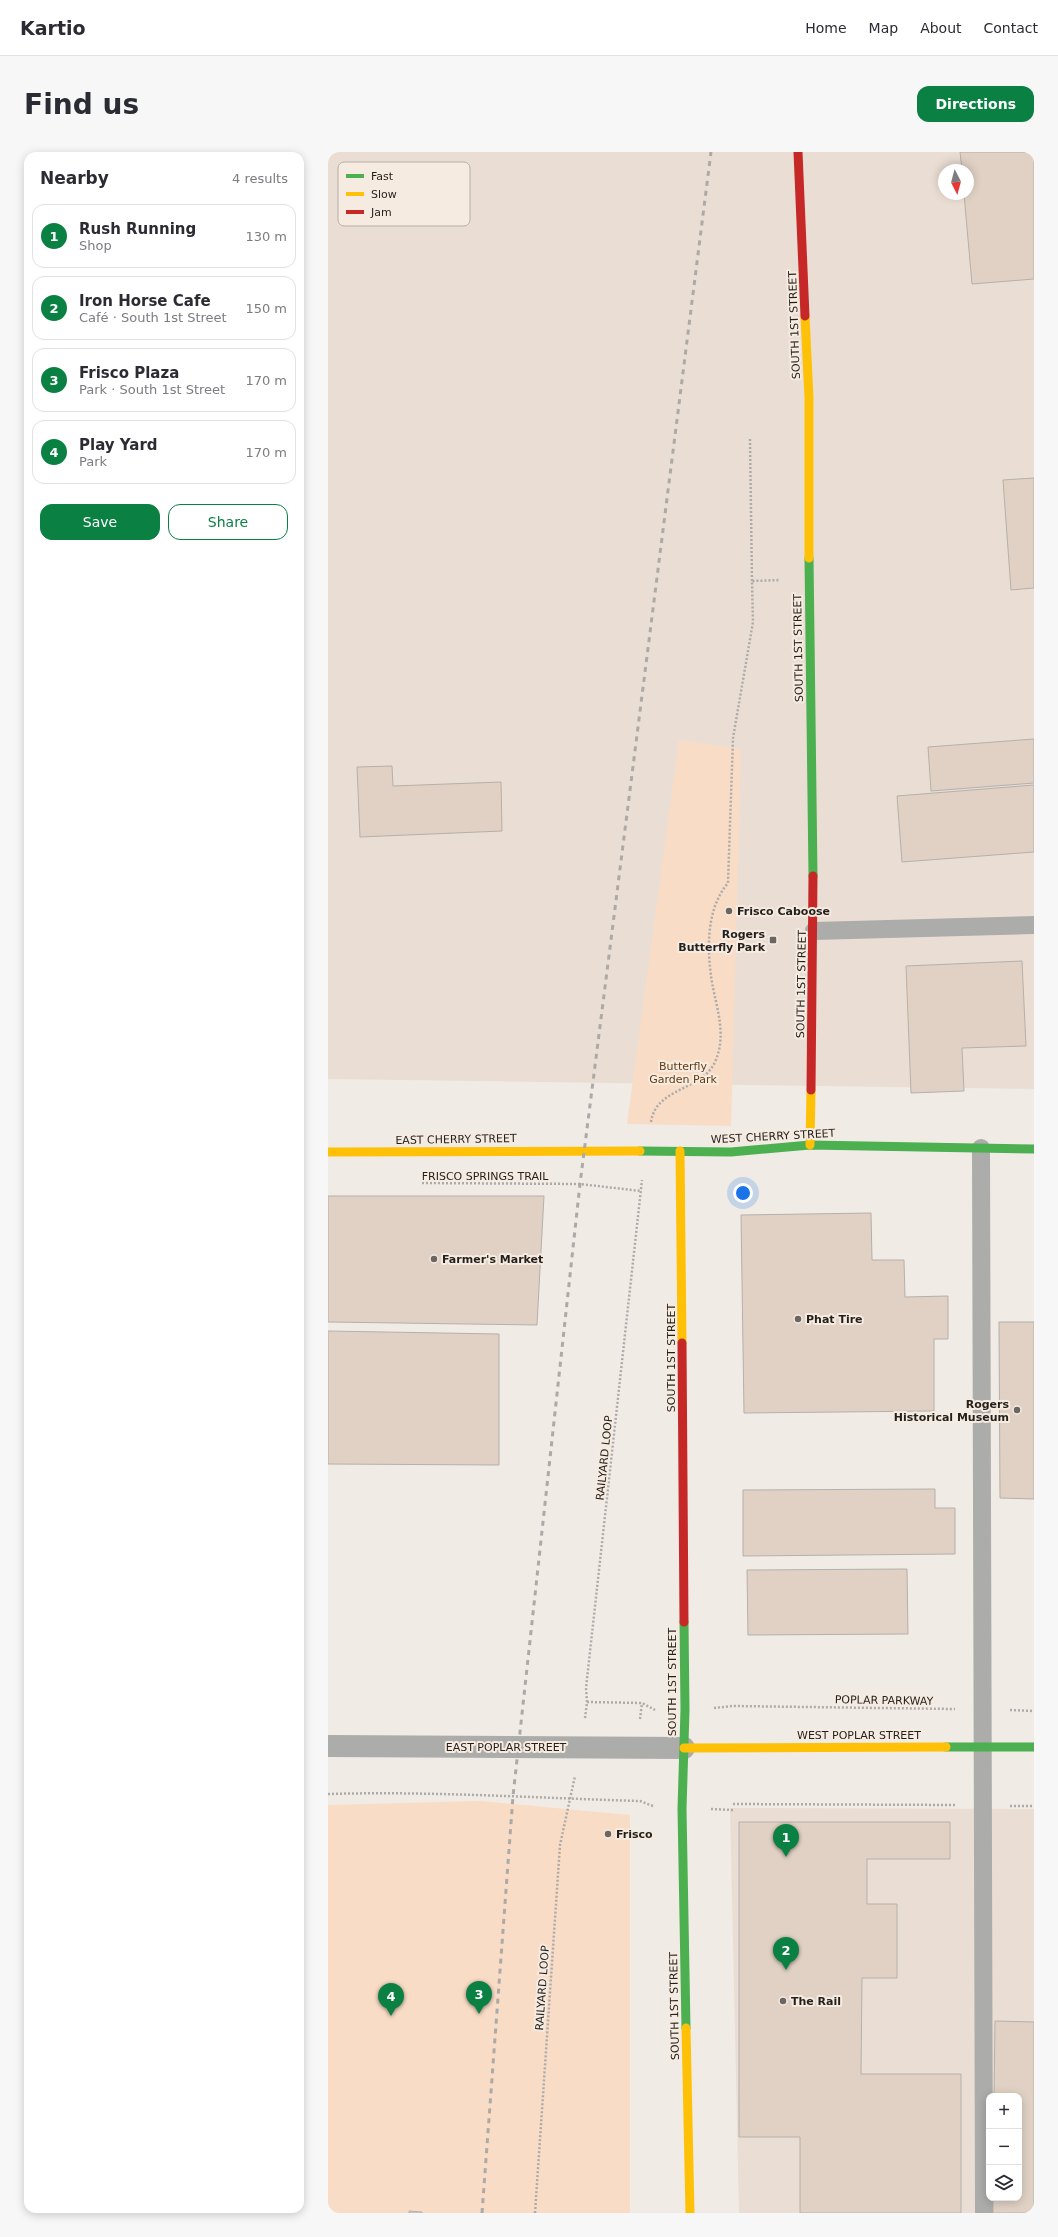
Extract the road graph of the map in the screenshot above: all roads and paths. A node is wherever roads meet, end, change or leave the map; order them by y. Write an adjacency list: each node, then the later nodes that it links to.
1 (798, 152): 3 (street, SOUTH 1ST STREET)
2 (750, 439): 4 (path)
3 (809, 580): 4 (path); 6 (street, SOUTH 1ST STREET)
4 (752, 581): 7 (path)
5 (1034, 925): 6 (lane)
6 (814, 931): 8 (street, SOUTH 1ST STREET)
7 (652, 1114)
8 (810, 1145): 9 (street, WEST CHERRY STREET); 12 (street, WEST CHERRY STREET)
9 (981, 1148): 10 (street, WEST CHERRY STREET); 20 (lane)
10 (1034, 1149)
11 (584, 1150): 12 (street, WEST CHERRY STREET); 13 (street, EAST CHERRY STREET)
12 (680, 1151): 27 (street, SOUTH 1ST STREET)
13 (328, 1152)
14 (414, 1183): 15 (path, FRISCO SPRINGS TRAIL)
15 (641, 1191): 16 (path, RAILYARD LOOP)
16 (587, 1702): 17 (path); 22 (path, RAILYARD LOOP)
17 (642, 1703): 19 (path); 23 (path)
18 (713, 1708): 20 (path, POPLAR PARKWAY)
19 (656, 1710)
20 (983, 1710): 21 (path, POPLAR PARKWAY); 25 (lane)
21 (1034, 1710)
22 (584, 1720)
23 (639, 1725)
24 (328, 1746): 27 (street, EAST POPLAR STREET)
25 (984, 1747): 26 (street, WEST POPLAR STREET); 27 (street, WEST POPLAR STREET); 32 (lane)
26 (1034, 1747)
27 (684, 1748): 38 (street, SOUTH 1ST STREET)
28 (575, 1773): 30 (path, RAILYARD LOOP)
29 (328, 1794): 30 (path)
30 (570, 1799): 34 (path); 37 (path, RAILYARD LOOP)
31 (733, 1804): 32 (path)
32 (983, 1805): 33 (path); 39 (lane)
33 (1034, 1806)
34 (660, 1809)
35 (703, 1809): 36 (path)
36 (733, 1810)
37 (535, 2213)
38 (690, 2213)
39 (984, 2213)

